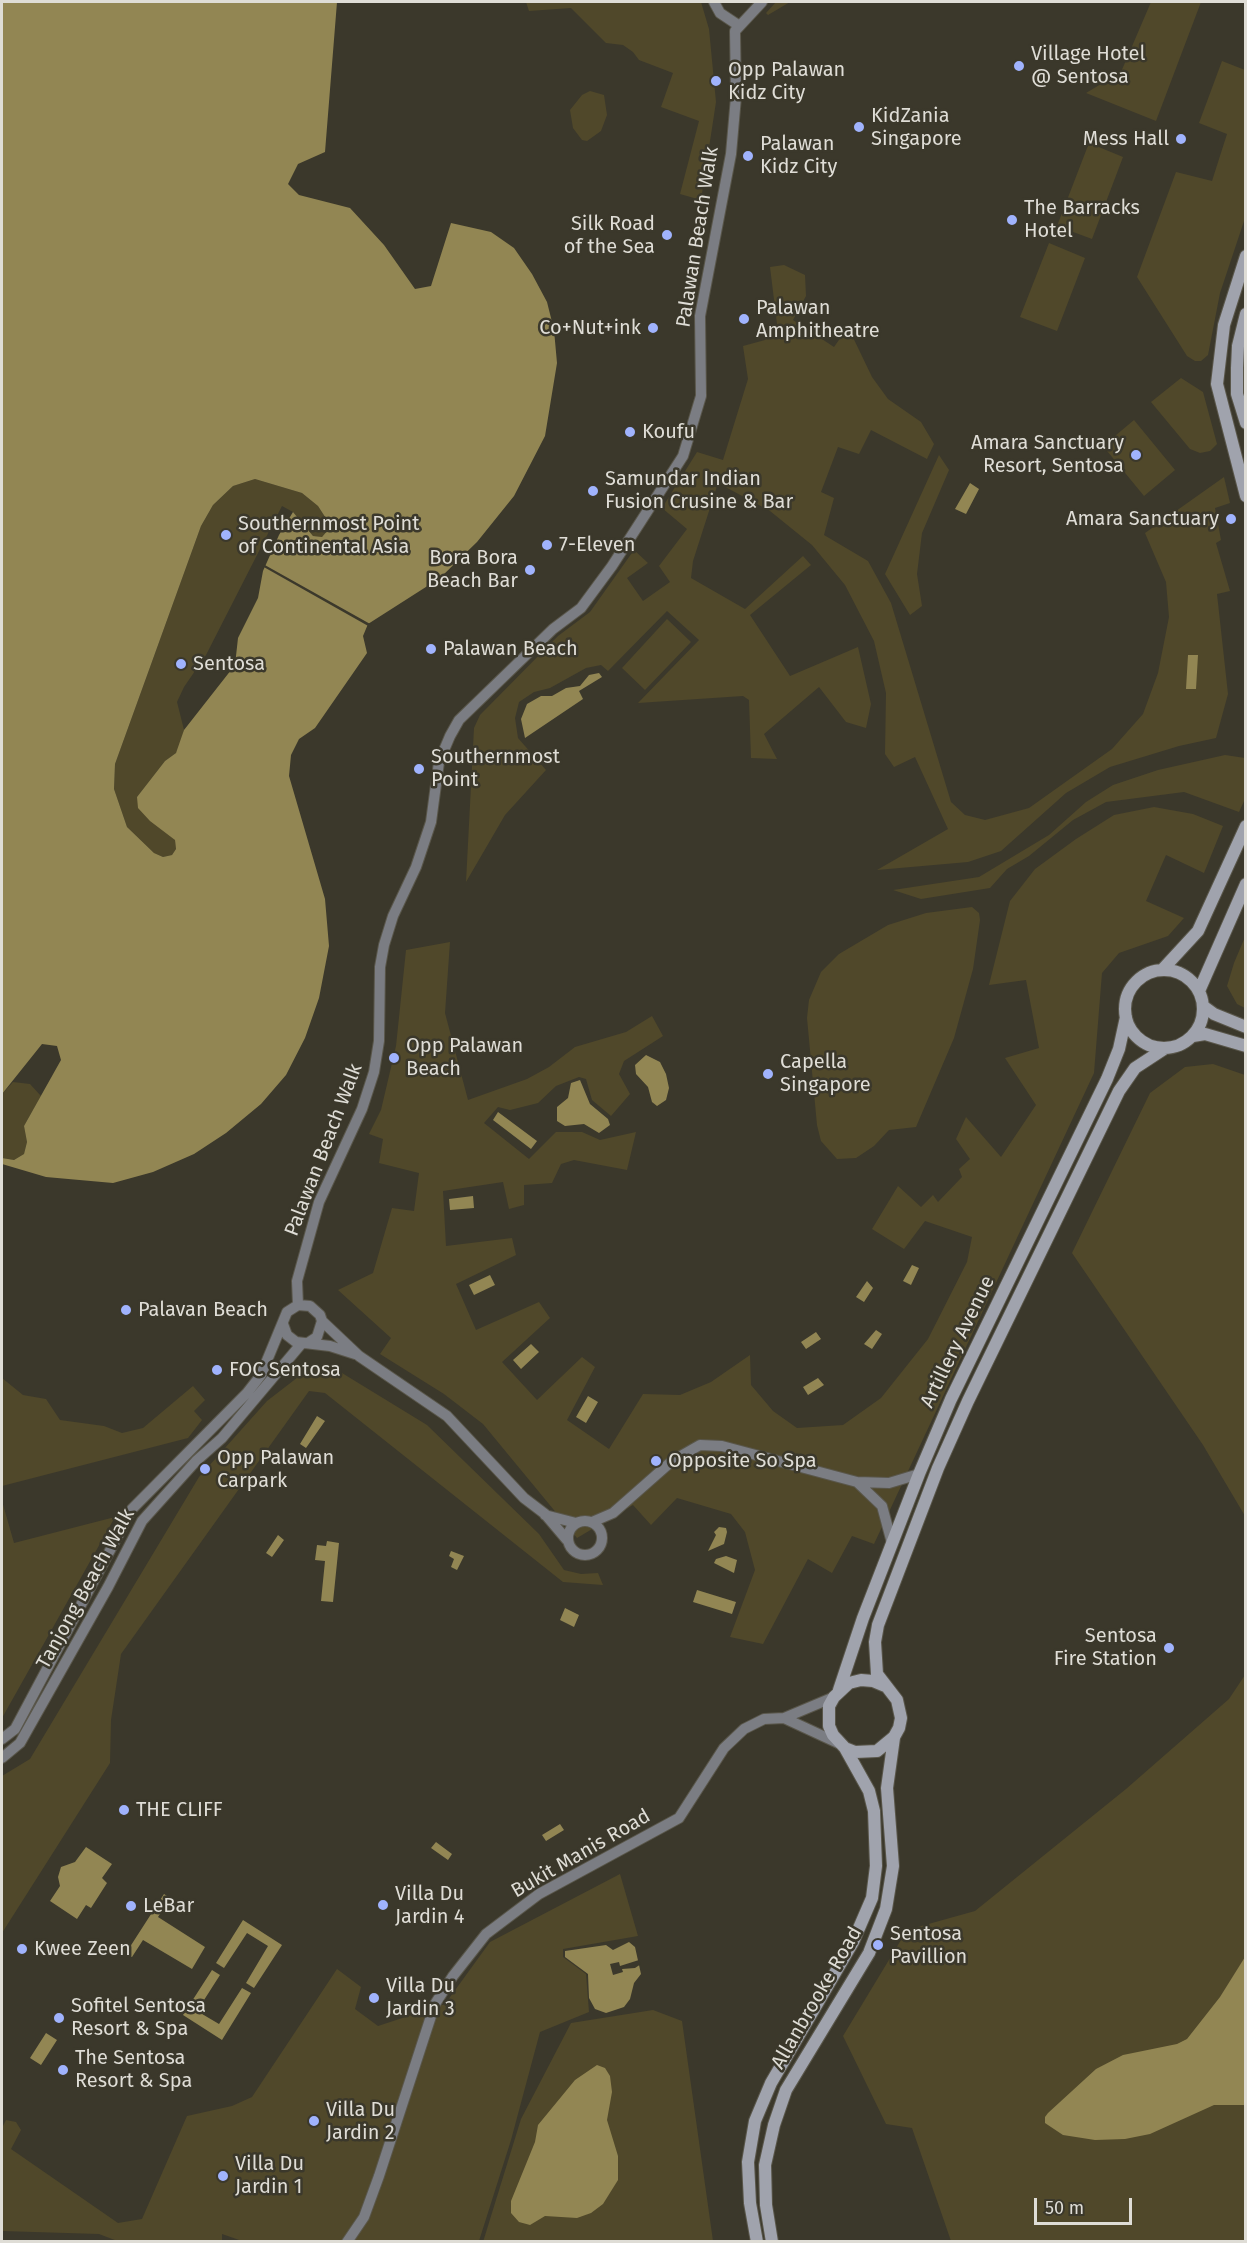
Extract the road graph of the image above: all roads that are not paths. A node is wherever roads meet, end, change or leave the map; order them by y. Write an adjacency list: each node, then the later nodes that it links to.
1 (714, 2): 3 (street)
2 (762, 2): 3 (street)
3 (737, 28): 18 (street, Palawan Beach Walk)
4 (1245, 256): 7 (street)
5 (1245, 314): 6 (street)
6 (1245, 423)
7 (1245, 496)
8 (1245, 826): 10 (street)
9 (1245, 884): 11 (street)
10 (1162, 970): 11 (street); 13 (street)
11 (1199, 991): 12 (street)
12 (1203, 1006): 14 (street); 15 (street)
13 (1126, 1017): 17 (street); 25 (street, Artillery Avenue)
14 (1245, 1027)
15 (1193, 1036): 16 (street); 17 (street)
16 (1245, 1046)
17 (1164, 1048): 34 (street, Artillery Avenue)
18 (297, 1305): 19 (street); 20 (street)
19 (322, 1321): 21 (street); 22 (street)
20 (284, 1324): 21 (street); 24 (street, Tanjong Beach Walk)
21 (305, 1343): 22 (street); 23 (street, Tanjong Beach Walk)
22 (359, 1356): 28 (street)
23 (214, 1445): 24 (street); 40 (street, Tanjong Beach Walk)
24 (189, 1451): 38 (street, Tanjong Beach Walk)
25 (919, 1474): 26 (street); 33 (street, Artillery Avenue)
26 (857, 1482): 27 (street); 33 (street)
27 (614, 1513): 29 (street); 31 (street)
28 (545, 1515): 30 (street); 32 (street)
29 (592, 1522): 30 (street); 31 (street)
30 (576, 1523): 32 (street)
31 (602, 1535): 32 (street)
32 (567, 1540)
33 (892, 1543): 35 (street, Artillery Avenue)
34 (885, 1686): 35 (street); 37 (street, Artillery Avenue)
35 (836, 1694): 36 (street); 39 (street, Artillery Avenue)
36 (784, 1718): 39 (street); 41 (street, Bukit Manis Road)
37 (894, 1737): 39 (street); 43 (street, Allanbrooke Road)
38 (2, 1740)
39 (842, 1745): 42 (street, Allanbrooke Road)
40 (2, 1758)
41 (347, 2241)
42 (757, 2241)
43 (772, 2241)

